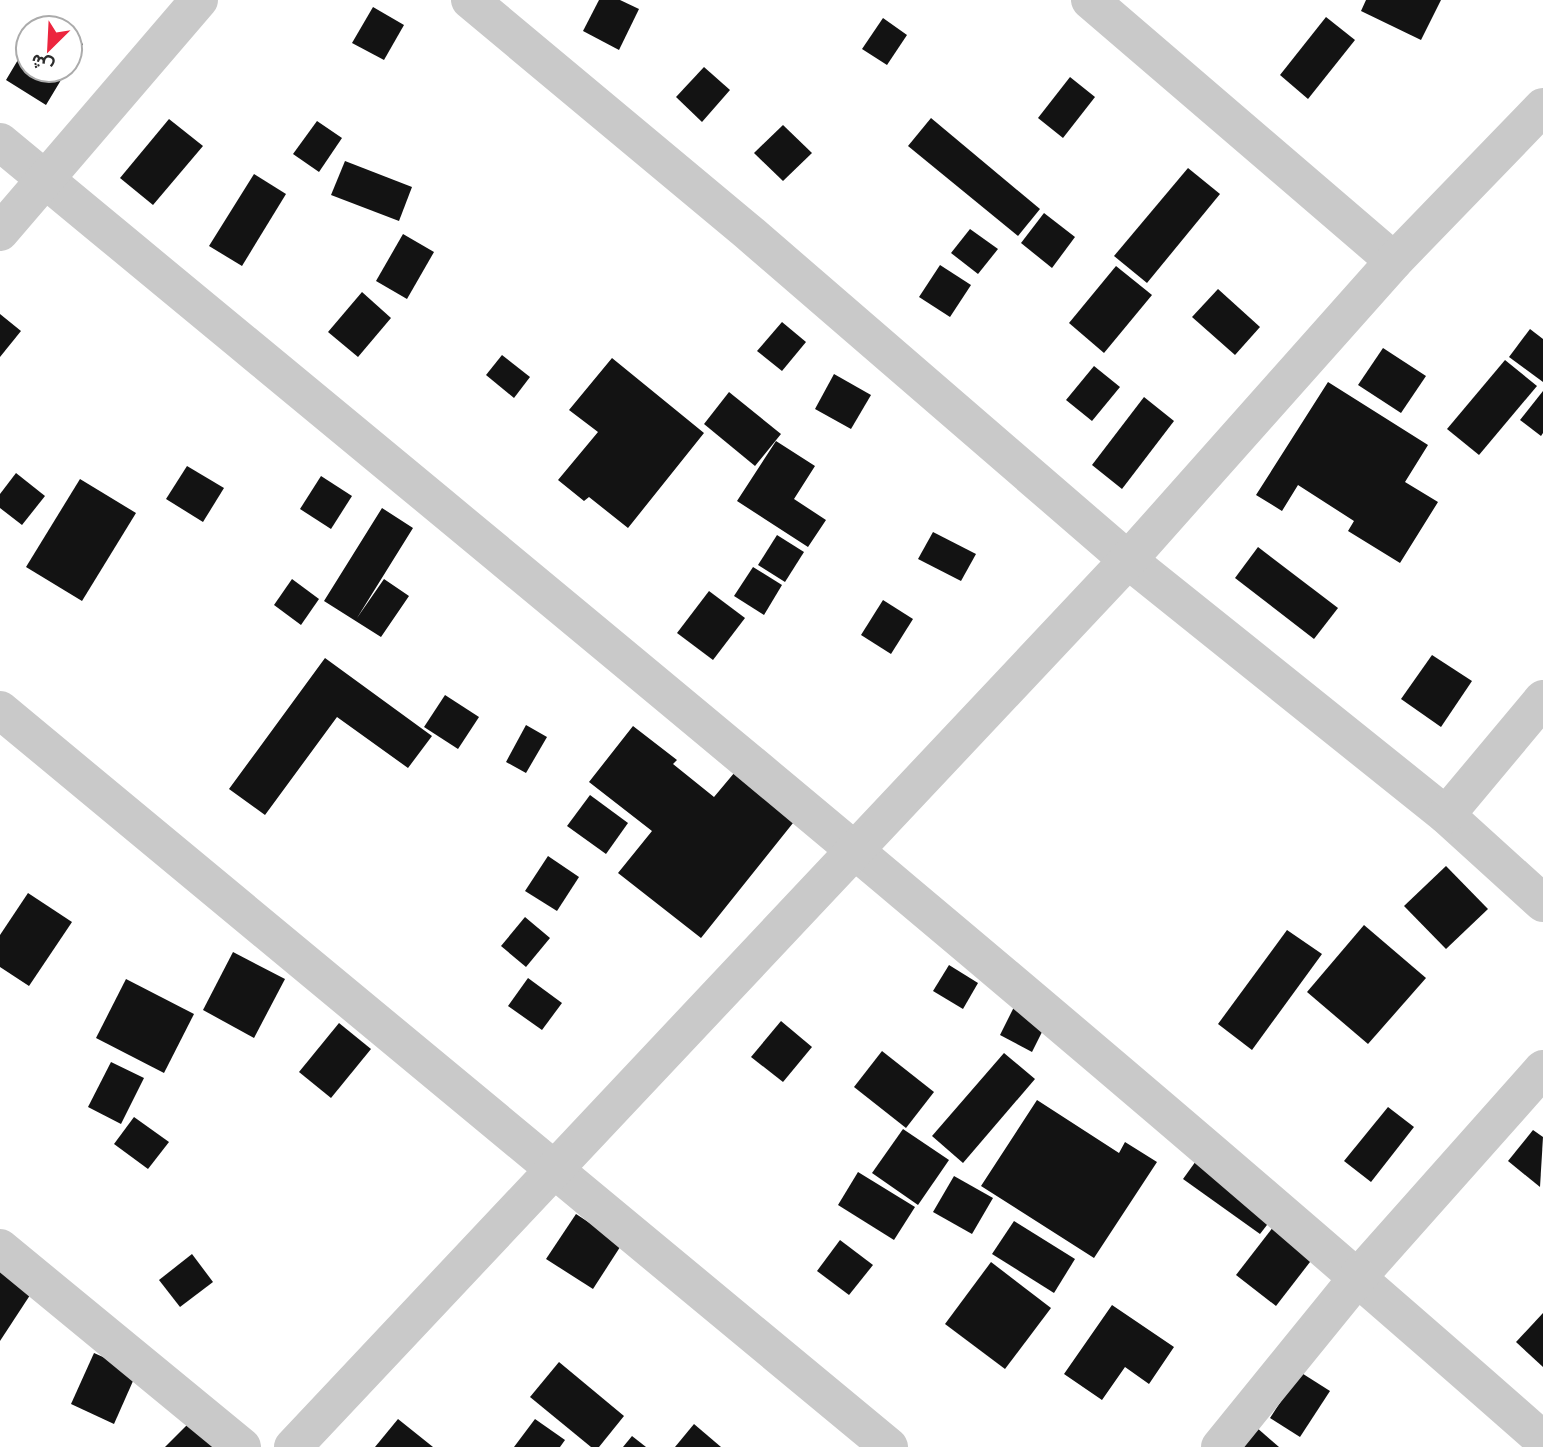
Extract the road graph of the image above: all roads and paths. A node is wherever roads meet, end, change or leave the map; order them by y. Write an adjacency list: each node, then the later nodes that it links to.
1 (199, 0): 6 (street)
2 (470, 0): 9 (street)
3 (1090, 0): 8 (street)
4 (1543, 107): 8 (street)
5 (0, 142): 6 (street)
6 (45, 179): 7 (street); 13 (street)
7 (0, 232)
8 (1394, 261): 9 (street)
9 (1128, 560): 12 (street); 13 (street)
10 (1543, 699): 12 (street)
11 (0, 710): 16 (street)
12 (1446, 815): 14 (street)
13 (854, 848): 16 (street); 18 (street)
14 (1543, 903)
15 (1543, 1069): 18 (street)
16 (555, 1170): 21 (street); 22 (street)
17 (0, 1248): 20 (street)
18 (1358, 1277): 19 (street); 23 (street)
19 (1543, 1440)
20 (242, 1447)
21 (292, 1447)
22 (889, 1447)
23 (1220, 1447)

